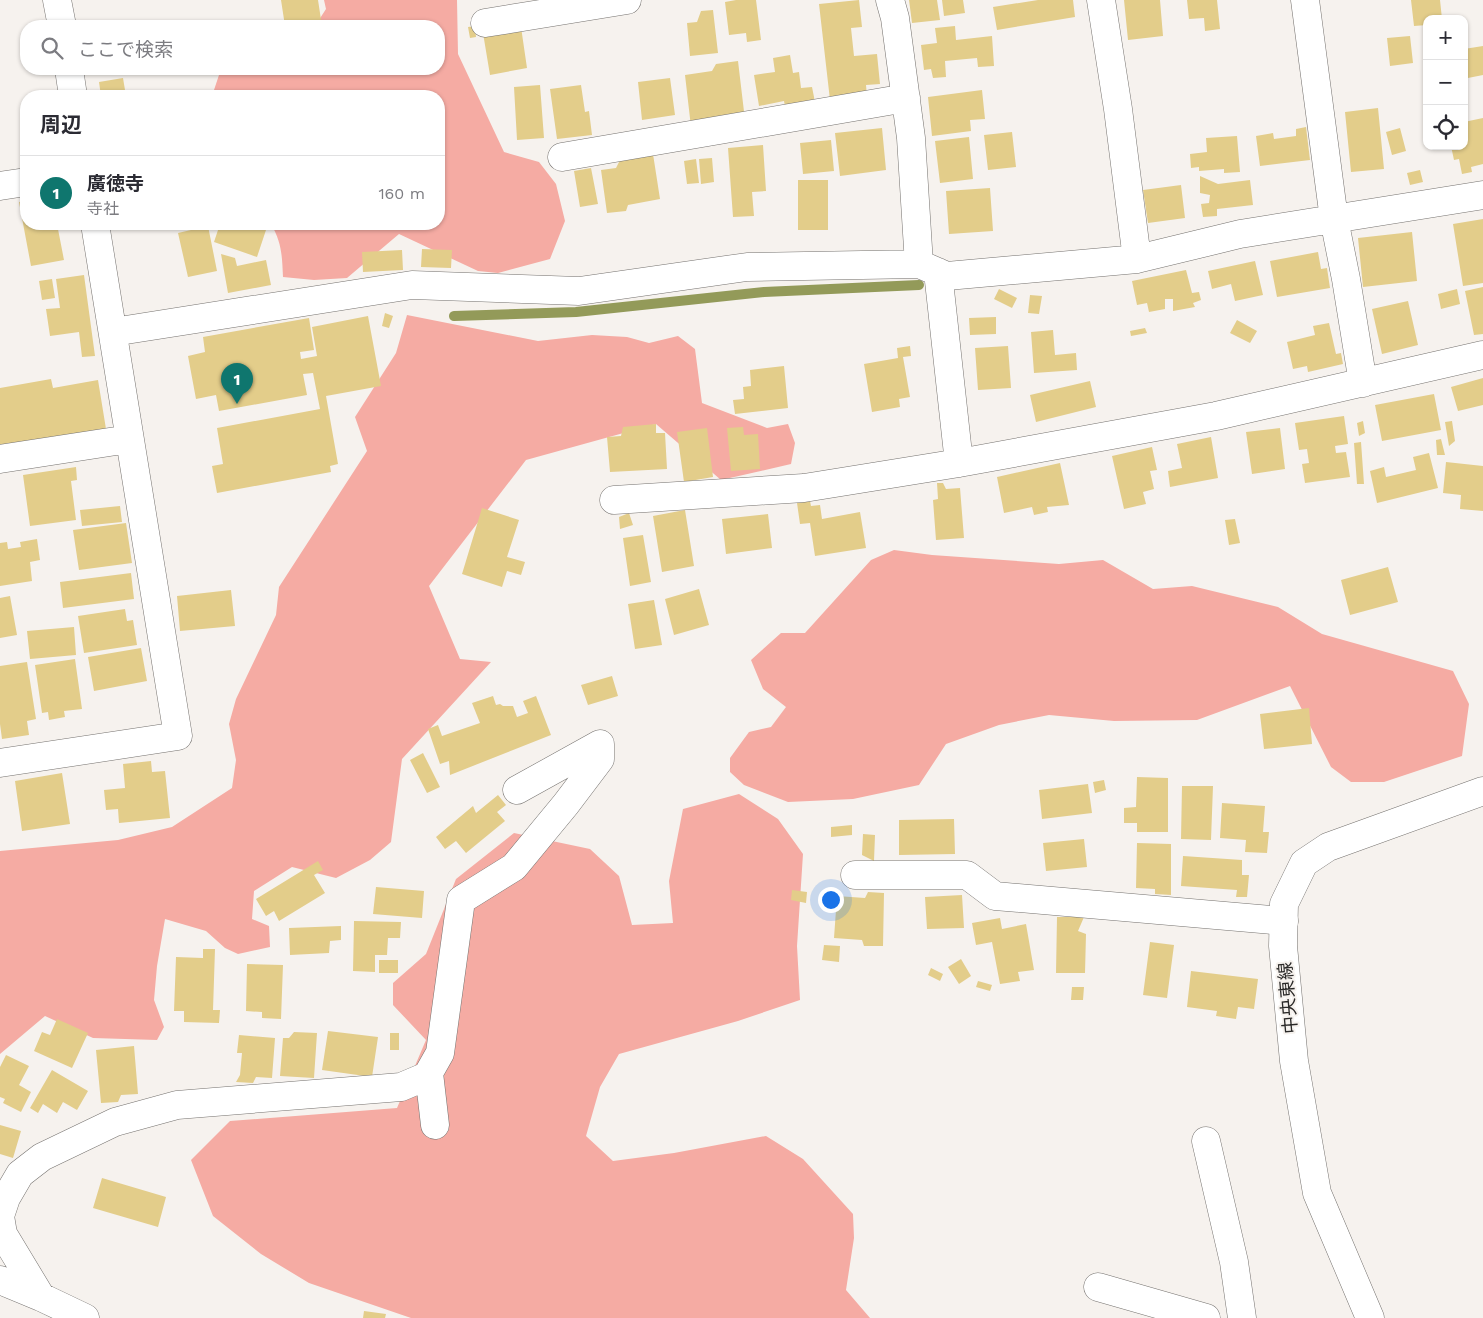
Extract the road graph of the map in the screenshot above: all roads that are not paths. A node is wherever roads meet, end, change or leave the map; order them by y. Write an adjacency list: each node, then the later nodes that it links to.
1 (57, 0): 6 (street)
2 (627, 0): 7 (street)
3 (890, 0): 10 (street)
4 (1100, 0): 17 (street)
5 (1305, 0): 15 (street)
6 (61, 20)
7 (485, 23)
8 (70, 75): 9 (street)
9 (72, 90)
10 (906, 98): 11 (street); 18 (street)
11 (562, 157)
12 (20, 183): 13 (street)
13 (0, 186)
14 (1483, 195): 15 (street)
15 (1334, 219): 17 (street); 21 (street)
16 (95, 230): 19 (street)
17 (1137, 259): 18 (street)
18 (929, 268): 19 (street); 24 (street)
19 (113, 332): 22 (street)
20 (1483, 355): 21 (street)
21 (1363, 383): 24 (street)
22 (129, 438): 23 (street); 26 (street)
23 (0, 459)
24 (959, 463): 25 (street)
25 (614, 500)
26 (0, 763)
27 (517, 790): 31 (street)
28 (1483, 791): 30 (street, 中央東線)
29 (856, 874): 30 (street)
30 (1284, 922): 40 (street, 中央東線)
31 (429, 1073): 32 (street); 36 (street)
32 (435, 1125)
33 (1206, 1140): 39 (street)
34 (0, 1280): 36 (street)
35 (1098, 1287): 38 (street)
36 (41, 1296): 37 (street)
37 (85, 1318)
38 (1206, 1318)
39 (1242, 1318)
40 (1370, 1318)

